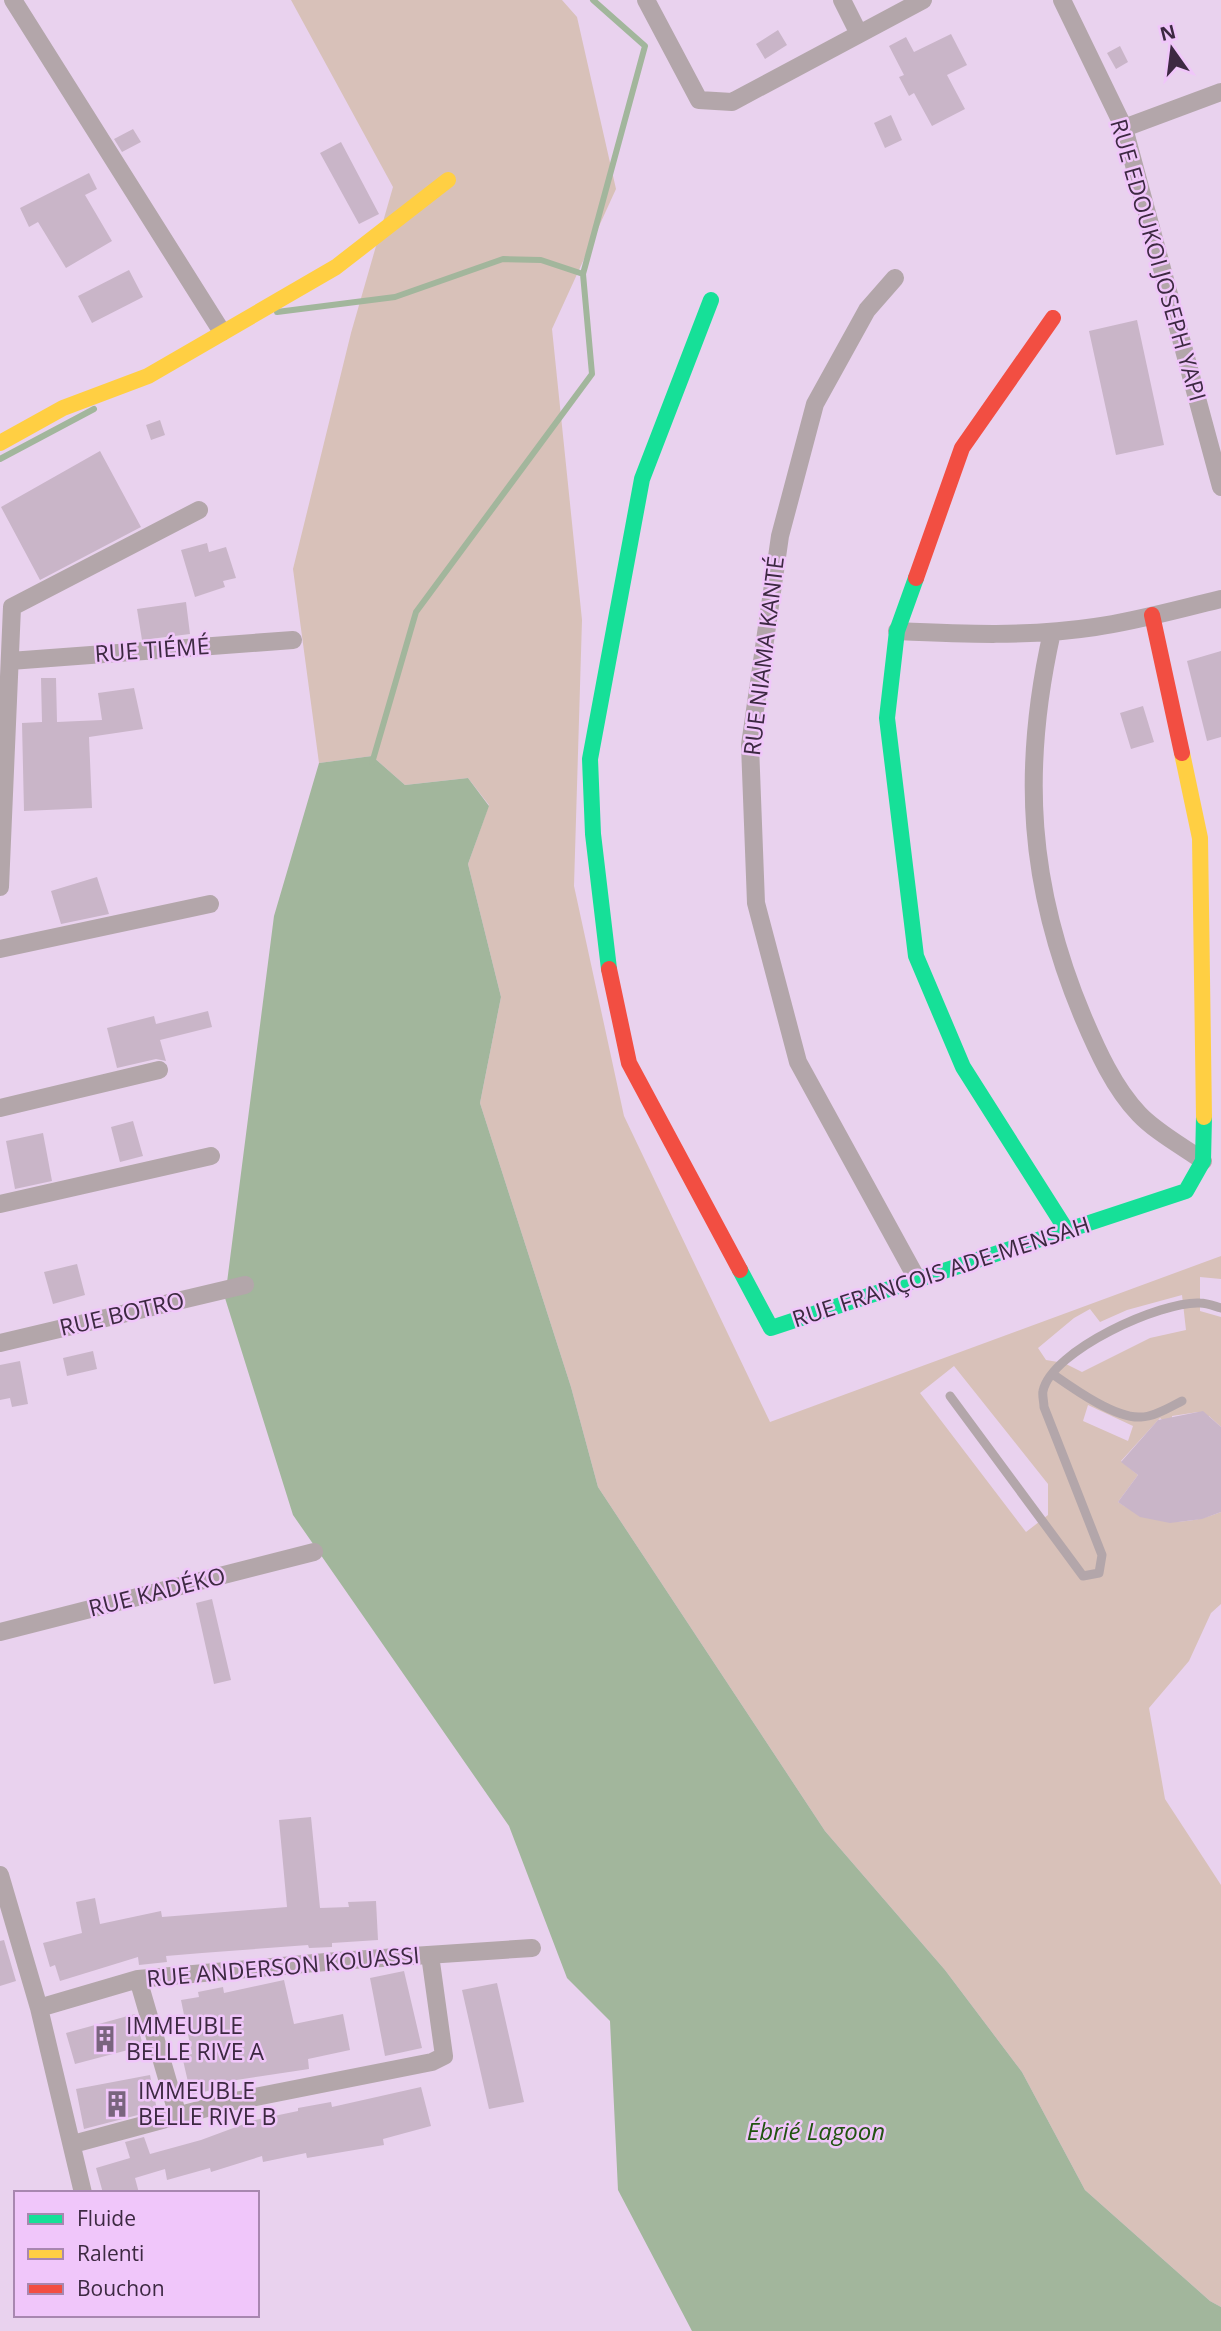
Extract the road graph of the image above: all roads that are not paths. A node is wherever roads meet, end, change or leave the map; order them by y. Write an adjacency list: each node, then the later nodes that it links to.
1 (13, 0): 13 (street)
2 (646, 0): 6 (street)
3 (842, 0): 6 (street)
4 (923, 0): 6 (street)
5 (1062, 0): 8 (street, RUE EDOUKOI JOSEPH YAPI)
6 (859, 34)
7 (1221, 92): 8 (street)
8 (1124, 128): 15 (street, RUE EDOUKOI JOSEPH YAPI)
9 (449, 180): 13 (street)
10 (895, 278): 32 (street, RUE NIAMA KANTÉ)
11 (711, 300): 32 (street, RUE FRANÇOIS ADE-MENSAH)
12 (1053, 318): 19 (street)
13 (222, 332): 14 (street)
14 (0, 443)
15 (1221, 487)
16 (199, 510): 22 (street)
17 (1221, 599): 18 (street)
18 (1152, 615): 20 (street); 29 (street, RUE FRANÇOIS ADE-MENSAH)
19 (897, 631): 20 (street); 31 (street)
20 (1052, 632): 29 (street)
21 (293, 640): 22 (street, RUE TIÉMÉ)
22 (10, 661): 23 (street)
23 (0, 887)
24 (210, 904): 25 (street)
25 (0, 949)
26 (159, 1070): 27 (street)
27 (0, 1108)
28 (211, 1156): 30 (street)
29 (1203, 1161): 31 (street, RUE FRANÇOIS ADE-MENSAH)
30 (0, 1204)
31 (1067, 1231): 32 (street, RUE FRANÇOIS ADE-MENSAH)
32 (917, 1279)
33 (245, 1285): 35 (street, RUE BOTRO)
34 (1221, 1308): 36 (lane)
35 (0, 1343)
36 (1054, 1375): 37 (lane); 38 (lane)
37 (950, 1396)
38 (1182, 1401)
39 (314, 1552): 40 (street, RUE KADÉKO)
40 (0, 1632)
41 (0, 1875): 45 (street)
42 (532, 1948): 43 (street, RUE ANDERSON KOUASSI)
43 (430, 1955): 44 (street, RUE ANDERSON KOUASSI); 46 (street)
44 (138, 1979): 45 (street, RUE ANDERSON KOUASSI); 46 (street)
45 (39, 2008): 47 (street)
46 (178, 2116): 47 (street)
47 (73, 2144): 48 (street)
48 (83, 2191)

